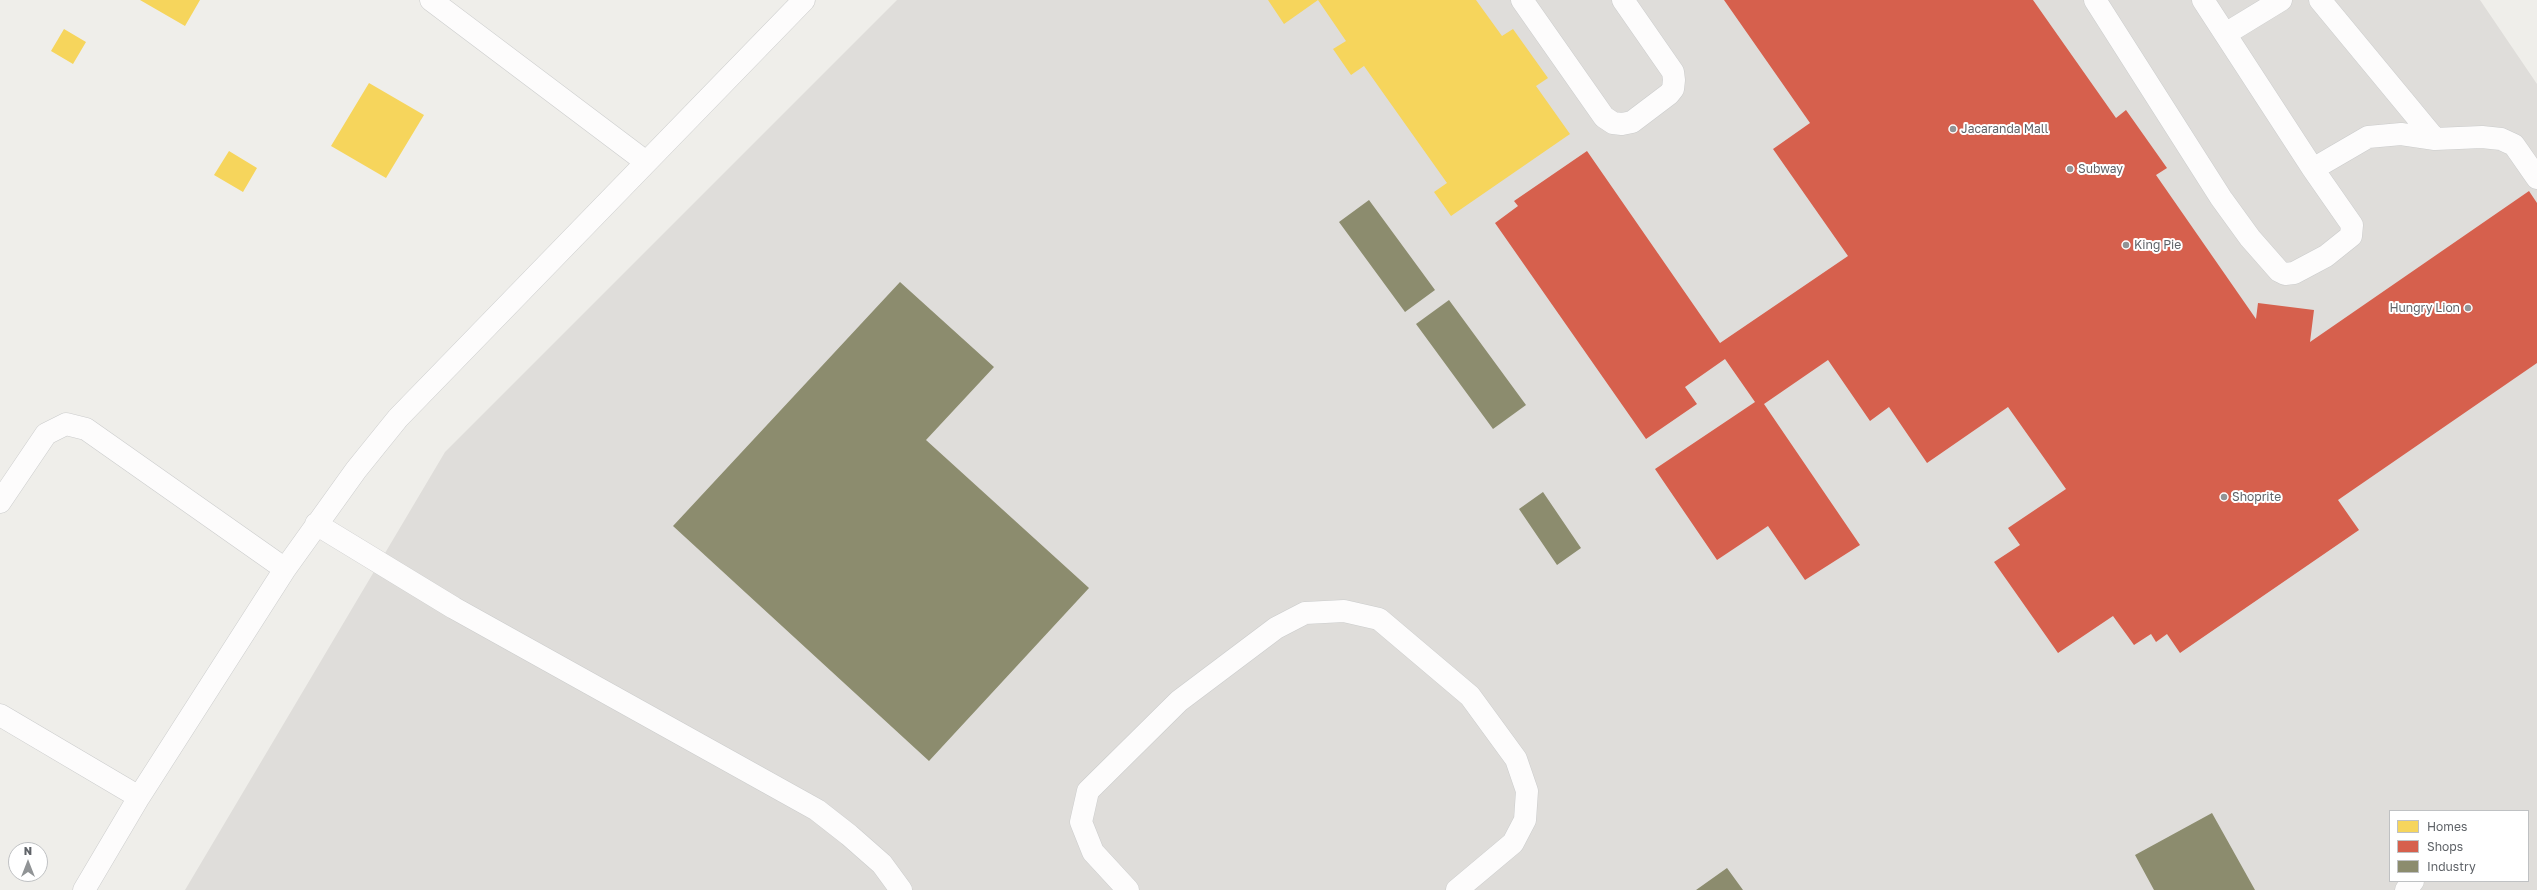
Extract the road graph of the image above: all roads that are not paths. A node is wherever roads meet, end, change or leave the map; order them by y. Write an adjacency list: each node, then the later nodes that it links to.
1 (431, 0): 11 (street)
2 (804, 0): 11 (street)
3 (1522, 0): 4 (street)
4 (1623, 0)
5 (2095, 0): 12 (street)
6 (2204, 0): 9 (street)
7 (2282, 0): 9 (street)
8 (2320, 0): 10 (street)
9 (2227, 33): 12 (street)
10 (2435, 139): 12 (street); 13 (street)
11 (646, 162): 15 (street)
12 (2313, 169)
13 (2537, 178)
14 (0, 502): 16 (street)
15 (316, 524): 16 (street); 21 (street)
16 (285, 569): 18 (street)
17 (0, 715): 18 (street)
18 (139, 797): 20 (street)
19 (2412, 882): 24 (street)
20 (84, 890)
21 (901, 890)
22 (1128, 890): 23 (street)
23 (1457, 890)
24 (2406, 890)

